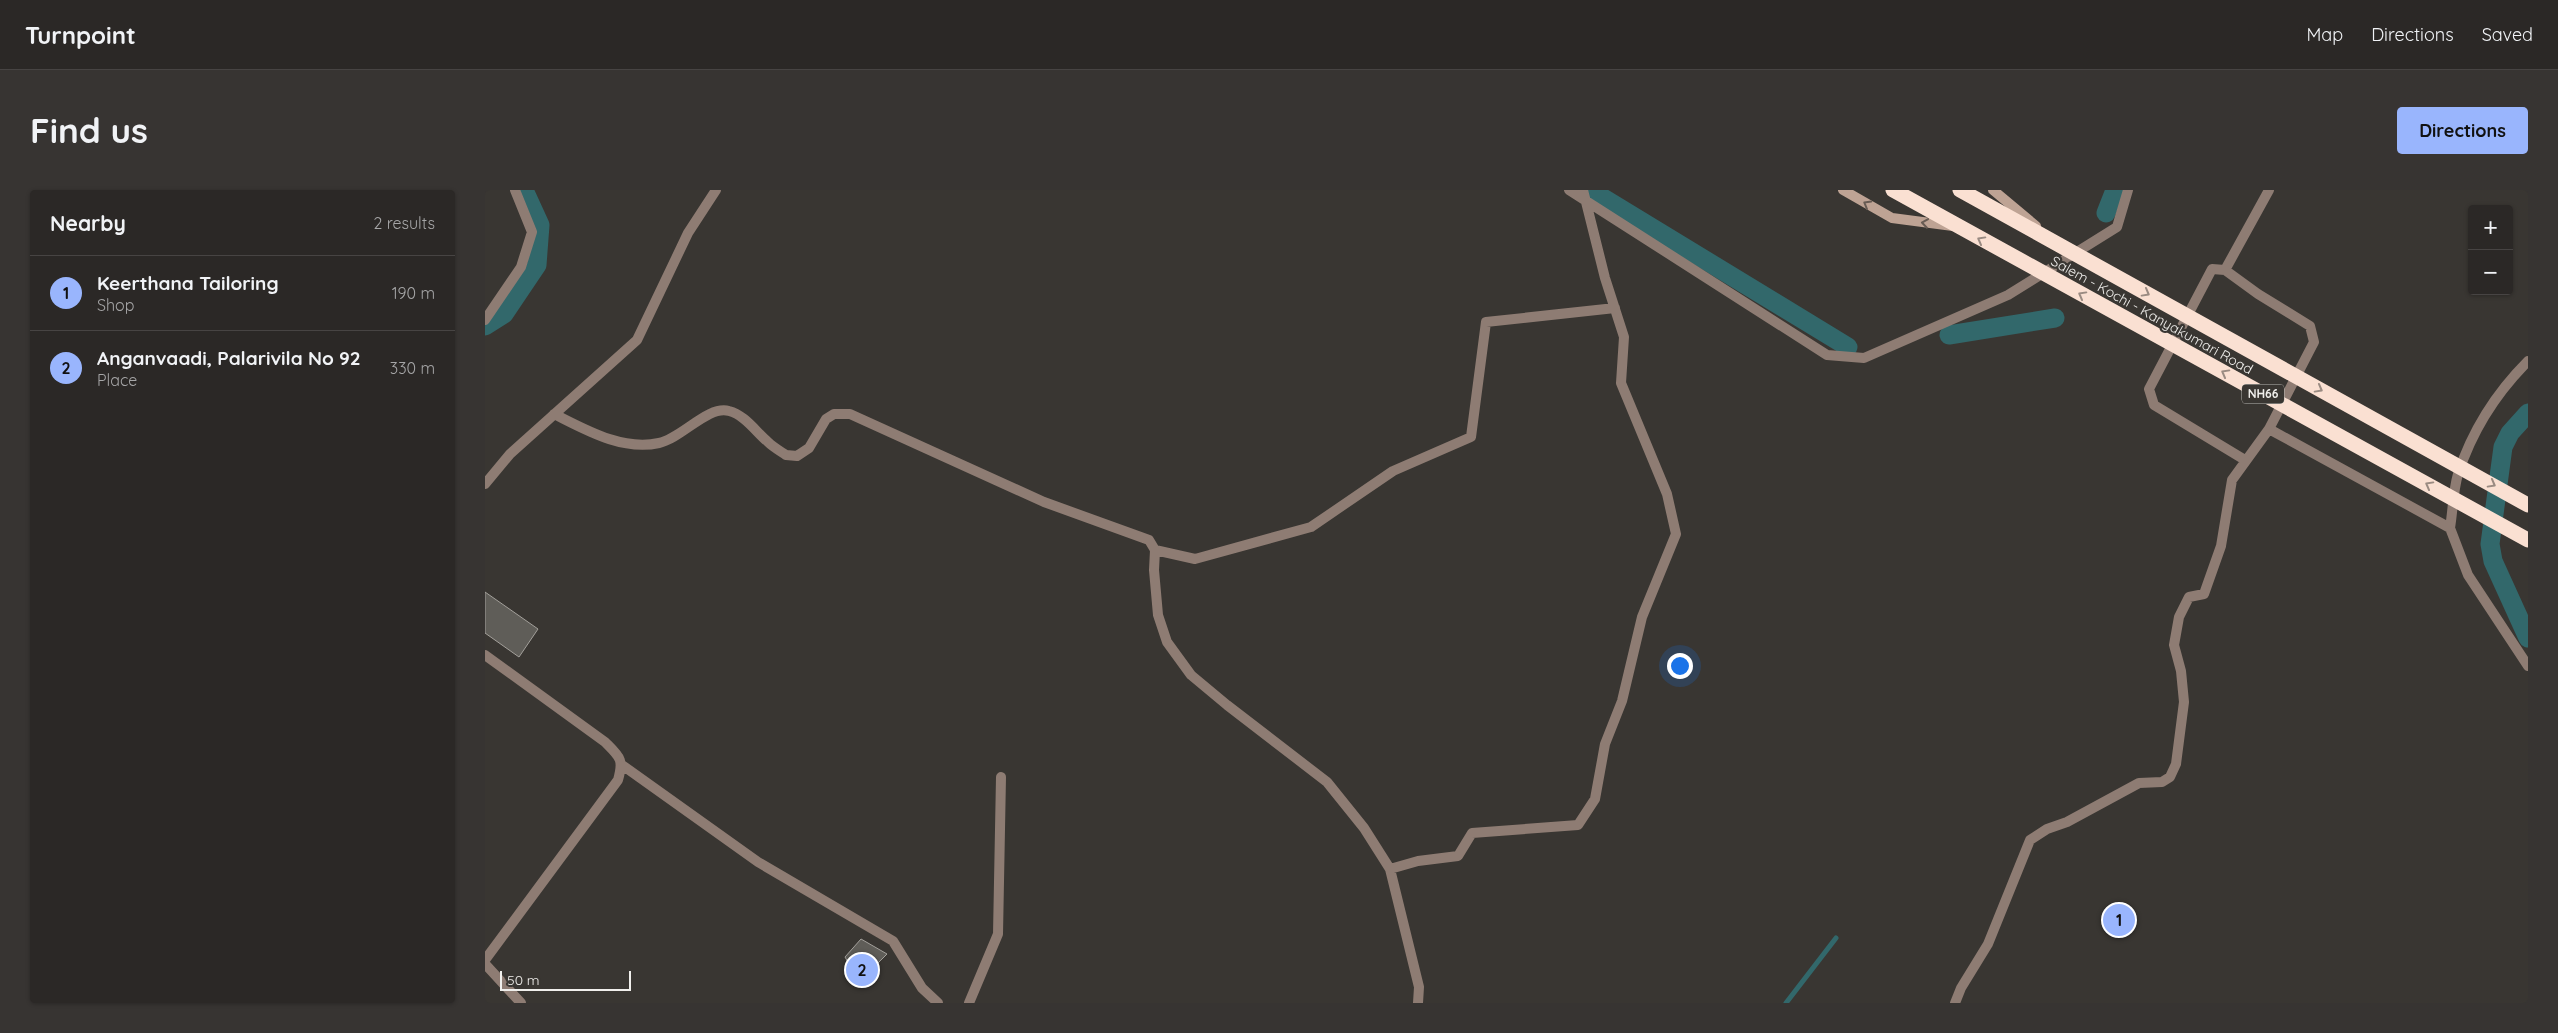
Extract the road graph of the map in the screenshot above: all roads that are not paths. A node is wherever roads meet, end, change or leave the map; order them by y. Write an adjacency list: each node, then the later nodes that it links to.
1 (515, 190): 15 (street)
2 (717, 190): 17 (street)
3 (1569, 190): 10 (street)
4 (1843, 190): 11 (street, one-way to 4)
5 (1893, 190): 11 (highway, Salem - Kochi - Kanyakumari Road / NH66)
6 (1960, 190): 12 (highway, Salem - Kochi - Kanyakumari Road / NH66)
7 (1993, 190): 12 (street)
8 (2128, 190): 10 (street)
9 (2269, 190): 13 (street)
10 (1584, 195): 14 (street)
11 (1959, 227): 23 (highway, Salem - Kochi - Kanyakumari Road / NH66, one-way to 11)
12 (2057, 244): 21 (highway, Salem - Kochi - Kanyakumari Road / NH66, one-way to 21)
13 (2225, 270): 18 (street); 19 (street)
14 (1615, 308): 24 (street); 29 (street)
15 (485, 320)
16 (2528, 361): 22 (street)
17 (554, 414): 20 (street); 24 (street)
18 (2269, 429): 19 (street); 22 (street)
19 (2245, 460): 36 (street)
20 (485, 484)
21 (2524, 501)
22 (2450, 528): 26 (street)
23 (2528, 540)
24 (1155, 550): 29 (street)
25 (485, 655): 27 (street)
26 (2528, 666)
27 (622, 765): 30 (street); 33 (street)
28 (1001, 777): 34 (street)
29 (1390, 868): 35 (street)
30 (485, 960)
31 (485, 964): 32 (street)
32 (521, 1003)
33 (938, 1003)
34 (969, 1003)
35 (1418, 1003)
36 (1955, 1003)

